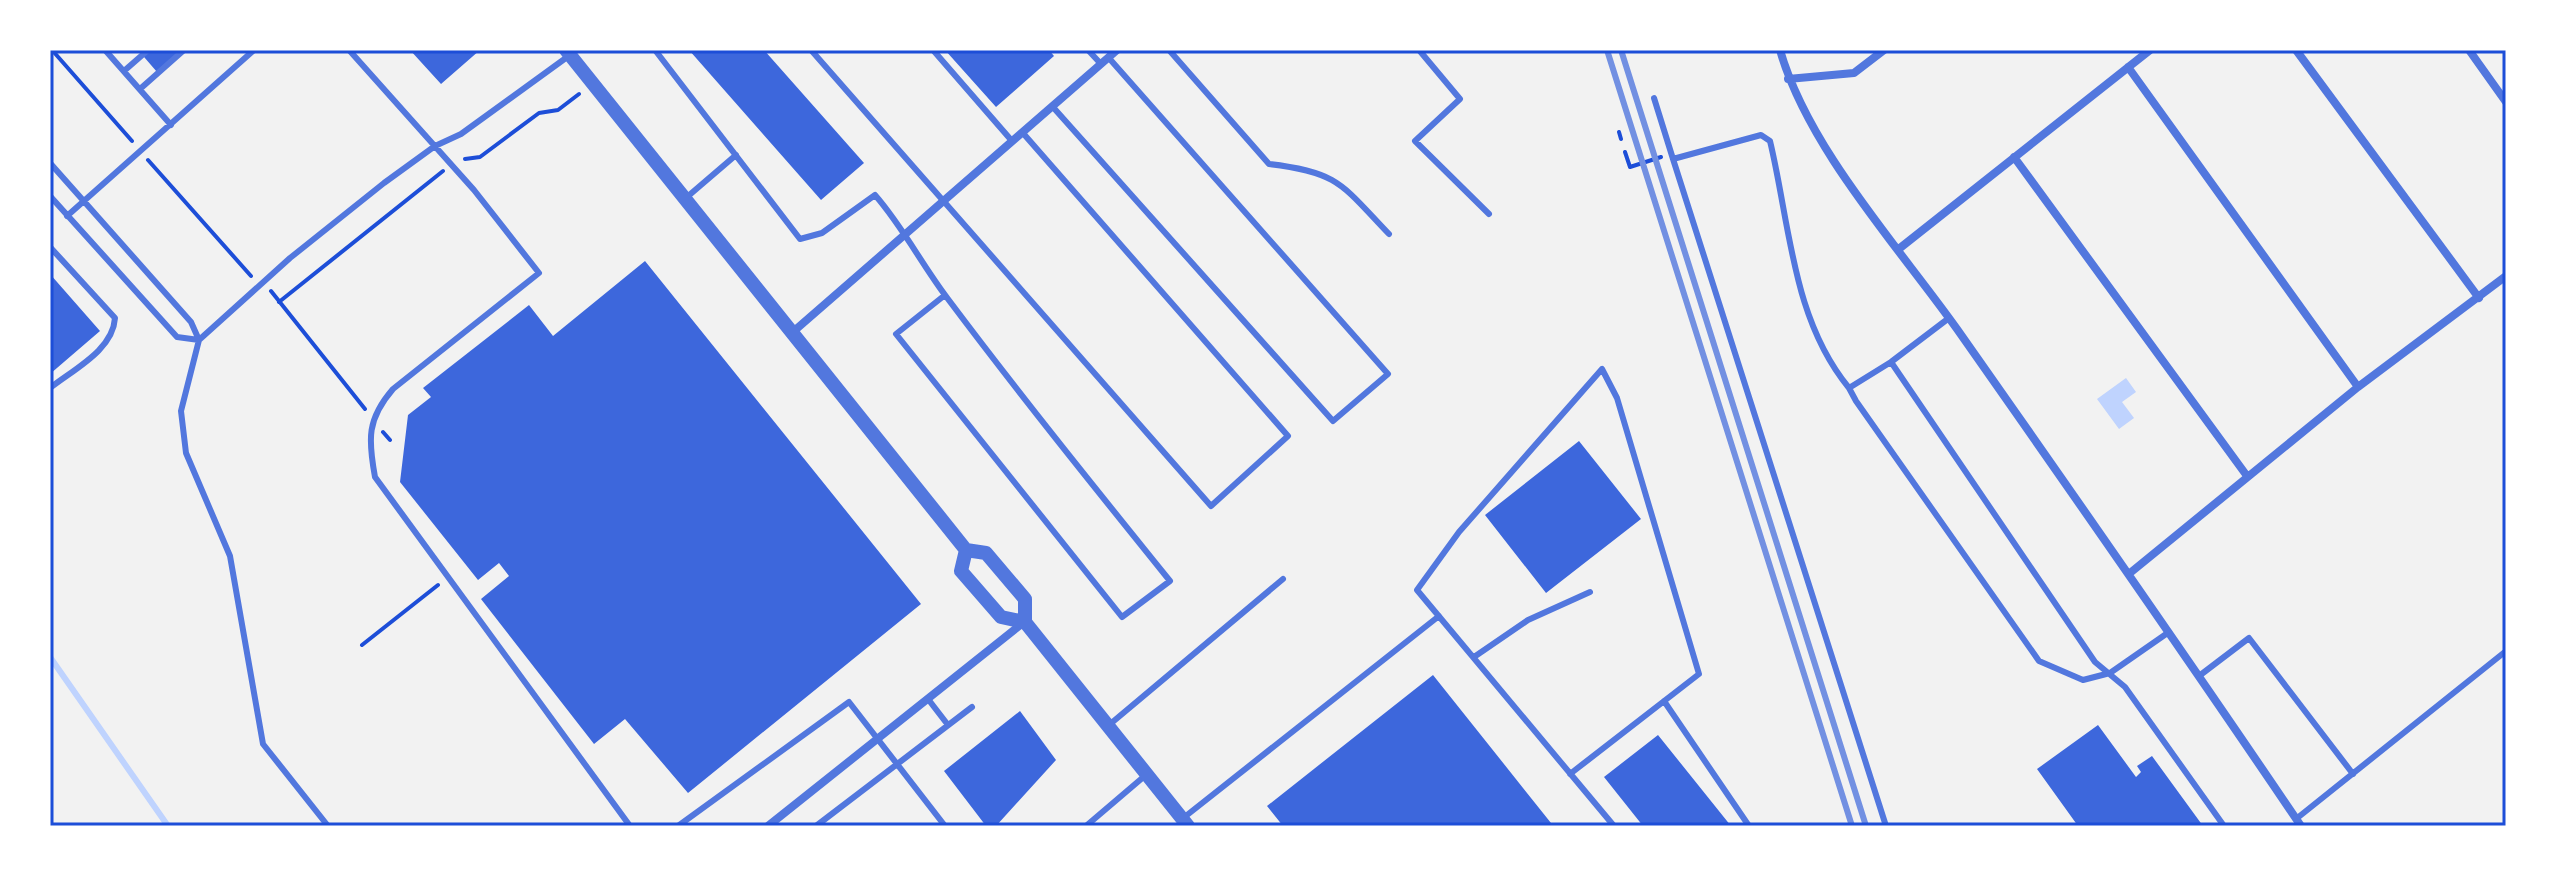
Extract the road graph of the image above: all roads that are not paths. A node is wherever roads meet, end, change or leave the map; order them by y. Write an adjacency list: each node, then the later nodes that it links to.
1 (105, 50): 21 (lane)
2 (148, 50): 21 (lane)
3 (184, 50): 23 (lane)
4 (254, 50): 27 (lane)
5 (349, 50): 30 (lane)
6 (655, 50): 31 (lane)
7 (811, 50): 37 (lane)
8 (933, 50): 29 (lane)
9 (1088, 50): 19 (lane)
10 (1117, 50): 19 (street)
11 (1169, 50): 41 (lane)
12 (1419, 50): 39 (lane)
13 (1780, 50): 22 (street)
14 (1884, 50): 22 (street)
15 (2150, 50): 20 (street)
16 (2296, 50): 47 (street)
17 (2469, 50): 25 (street)
18 (568, 52): 30 (lane); 36 (street)
19 (1104, 61): 26 (street); 26 (lane)
20 (2128, 67): 32 (street); 52 (street)
21 (124, 71): 23 (lane)
22 (1788, 79): 44 (street)
23 (140, 89): 27 (lane)
24 (1654, 98): 33 (lane)
25 (2506, 102)
26 (1052, 106): 28 (street)
27 (171, 125): 38 (lane)
28 (1022, 132): 29 (street); 37 (lane)
29 (1012, 141): 37 (street)
30 (435, 146): 50 (lane); 80 (lane)
31 (736, 155): 36 (lane); 42 (lane)
32 (2014, 157): 44 (street); 55 (street)
33 (1673, 159): 54 (lane); 88 (lane)
34 (50, 163): 38 (lane)
35 (50, 196): 40 (lane)
36 (685, 198): 49 (street)
37 (943, 201): 42 (street)
38 (84, 202): 40 (lane); 50 (lane)
39 (1489, 214)
40 (67, 216): 50 (lane)
41 (1389, 234)
42 (903, 236): 46 (lane); 49 (street)
43 (50, 247): 53 (lane)
44 (1900, 248): 48 (street)
45 (2506, 276): 47 (street)
46 (945, 295): 46 (lane)
47 (2479, 298): 52 (street)
48 (1949, 318): 51 (lane); 57 (street)
49 (794, 331): 56 (street)
50 (199, 340): 79 (lane)
51 (1891, 362): 54 (lane); 65 (lane)
52 (2358, 387): 55 (street)
53 (50, 388)
54 (1849, 388): 65 (lane)
55 (2247, 476): 57 (street)
56 (966, 550): 61 (street); 61 (street)
57 (2130, 573): 62 (street)
58 (1283, 579): 71 (lane)
59 (1590, 592): 64 (lane)
60 (1439, 616): 64 (lane); 68 (lane); 77 (lane)
61 (1025, 622): 67 (street); 71 (street)
62 (2169, 632): 65 (lane); 66 (street)
63 (2506, 651): 76 (lane)
64 (1474, 657): 75 (lane)
65 (2110, 673): 89 (lane)
66 (2199, 676): 76 (lane); 78 (street)
67 (928, 699): 70 (lane); 72 (street)
68 (1664, 701): 75 (lane); 87 (lane)
69 (972, 707): 70 (lane)
70 (948, 725): 73 (lane)
71 (1109, 725): 74 (street)
72 (878, 739): 73 (lane); 81 (lane); 82 (street)
73 (896, 765): 83 (lane); 84 (lane)
74 (1148, 773): 77 (street); 85 (lane)
75 (1570, 774): 86 (lane)
76 (2353, 774): 78 (lane)
77 (1185, 823)
78 (2299, 823)
79 (328, 826)
80 (630, 826)
81 (678, 826)
82 (768, 826)
83 (816, 826)
84 (945, 826)
85 (1086, 826)
86 (1614, 826)
87 (1749, 826)
88 (1886, 826)
89 (2224, 826)

